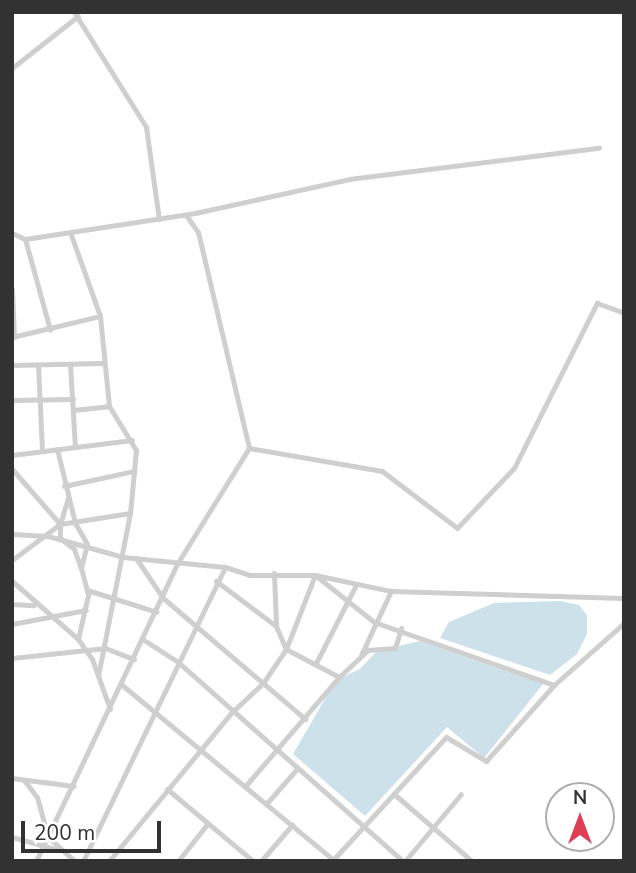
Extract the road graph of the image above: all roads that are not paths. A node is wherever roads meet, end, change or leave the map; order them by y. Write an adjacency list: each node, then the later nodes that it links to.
1 (76, 14): 2 (street); 5 (street)
2 (12, 68)
3 (599, 148): 4 (street)
4 (186, 215): 5 (street); 25 (street)
5 (159, 219): 6 (street)
6 (71, 232): 8 (street); 11 (street)
7 (12, 233): 8 (street)
8 (25, 239): 12 (street)
9 (12, 289): 13 (street)
10 (624, 313): 25 (street)
11 (100, 316): 12 (street); 14 (street)
12 (50, 330): 13 (street)
13 (13, 337)
14 (102, 363): 15 (street); 21 (street)
15 (71, 364): 17 (street); 19 (street)
16 (12, 365): 17 (street)
17 (38, 365): 18 (street)
18 (40, 399): 19 (street); 20 (street); 27 (street)
19 (73, 399): 22 (street)
20 (12, 400)
21 (109, 406): 22 (street); 23 (street)
22 (73, 410): 24 (street)
23 (132, 440): 24 (street); 30 (street)
24 (75, 447): 26 (street)
25 (248, 448): 43 (street)
26 (57, 449): 27 (street); 31 (street)
27 (42, 451): 28 (street)
28 (12, 455)
29 (12, 469): 35 (street)
30 (134, 471): 31 (street); 33 (street)
31 (64, 486): 32 (street)
32 (68, 498): 34 (street); 35 (street)
33 (130, 513): 34 (street); 40 (street)
34 (75, 523): 35 (street); 39 (street)
35 (60, 524): 37 (street); 38 (street)
36 (12, 534): 37 (street)
37 (48, 536): 38 (street); 42 (street)
38 (60, 538): 39 (street); 45 (street)
39 (87, 544): 40 (street); 45 (street)
40 (123, 557): 41 (street); 53 (street)
41 (136, 558): 43 (street); 54 (street)
42 (12, 560)
43 (177, 564): 44 (street); 54 (street)
44 (225, 567): 46 (street); 49 (street)
45 (81, 568): 51 (street)
46 (274, 573): 47 (street); 66 (street)
47 (315, 575): 50 (street); 55 (street); 71 (street)
48 (12, 581): 58 (street)
49 (216, 581): 65 (street); 66 (street)
50 (356, 585): 52 (street); 55 (street)
51 (87, 590): 53 (street); 59 (street)
52 (391, 591): 56 (street); 62 (street)
53 (112, 596): 60 (street); 70 (street)
54 (163, 598): 60 (street); 65 (street)
55 (347, 598): 62 (street); 77 (street)
56 (624, 598)
57 (12, 604): 58 (street)
58 (34, 605): 61 (street)
59 (86, 610): 61 (street); 68 (street)
60 (157, 612): 69 (street)
61 (52, 615): 64 (street); 68 (street)
62 (374, 622): 67 (street); 73 (street)
63 (624, 623): 82 (street)
64 (12, 624)
65 (195, 625): 76 (street); 80 (street)
66 (276, 626): 71 (street)
67 (401, 628): 73 (street); 82 (street)
68 (78, 639): 72 (street)
69 (144, 640): 75 (street); 76 (street)
70 (106, 648): 72 (street); 75 (street); 78 (street)
71 (286, 649): 77 (street); 80 (street)
72 (87, 650): 74 (street); 78 (street)
73 (361, 655): 79 (street)
74 (12, 658)
75 (134, 659): 81 (street)
76 (178, 662): 84 (street); 85 (street)
77 (316, 663): 79 (street)
78 (98, 676): 83 (street)
79 (339, 677): 86 (street)
80 (263, 684): 85 (street); 86 (street)
81 (122, 685): 83 (street); 84 (street)
82 (554, 685): 95 (street)
83 (110, 709): 93 (street)
84 (156, 709): 87 (street); 109 (street)
85 (231, 713): 87 (street); 88 (street)
86 (305, 719): 88 (street)
87 (202, 747): 92 (street); 94 (street)
88 (274, 753): 89 (street); 92 (street)
89 (295, 771): 97 (street); 101 (street)
90 (12, 778): 91 (street)
91 (24, 780): 93 (street); 103 (street)
92 (247, 784): 97 (street)
93 (73, 786): 103 (street)
94 (167, 789): 98 (street); 110 (street)
95 (394, 794): 100 (street); 101 (street)
96 (461, 794): 100 (street)
97 (267, 803): 99 (street)
98 (208, 823): 111 (street); 112 (street)
99 (292, 825): 106 (street); 113 (street)
100 (433, 826): 114 (street); 115 (street)
101 (363, 828): 106 (street); 114 (street)
102 (12, 837): 104 (street)
103 (48, 837): 104 (street); 105 (street)
104 (43, 848): 105 (street); 107 (street)
105 (60, 850): 108 (street)
106 (333, 860)
107 (36, 861)
108 (75, 861)
109 (83, 861)
110 (109, 861)
111 (178, 861)
112 (253, 861)
113 (261, 861)
114 (404, 861)
115 (471, 861)

